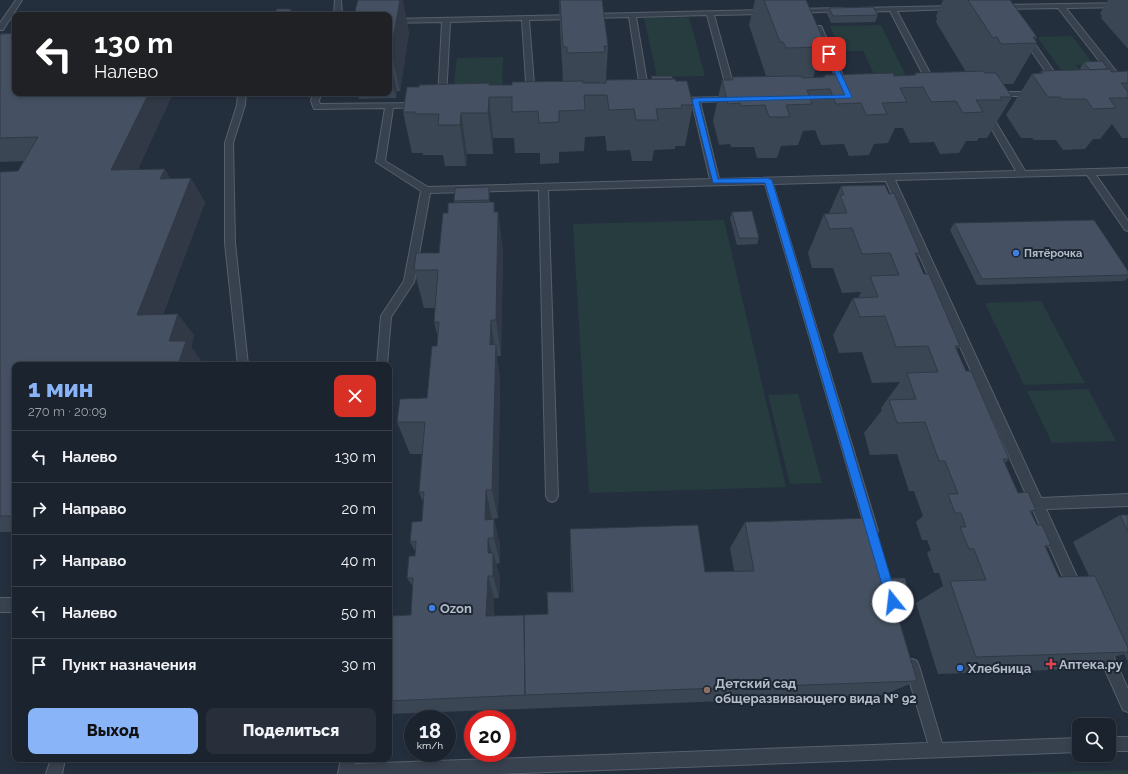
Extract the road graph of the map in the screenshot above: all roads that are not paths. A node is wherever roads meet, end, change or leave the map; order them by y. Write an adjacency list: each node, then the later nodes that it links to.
1 (19, 0): 21 (lane)
2 (338, 0): 12 (lane)
3 (1032, 0): 6 (lane)
4 (1128, 5): 7 (lane)
5 (1008, 7): 6 (lane); 9 (lane)
6 (1038, 7): 7 (lane)
7 (1061, 7): 22 (lane)
8 (960, 8): 10 (lane)
9 (990, 8)
10 (892, 9): 11 (lane); 25 (lane)
11 (810, 11): 14 (lane); 29 (lane)
12 (338, 12)
13 (771, 12): 15 (lane)
14 (787, 12)
15 (710, 13): 16 (lane); 31 (lane)
16 (632, 15): 17 (lane); 32 (lane)
17 (525, 18): 18 (lane); 33 (lane)
18 (446, 20): 19 (lane); 34 (lane)
19 (392, 21)
20 (1019, 27): 24 (lane)
21 (0, 28)
22 (1127, 92)
23 (1042, 93): 26 (lane)
24 (1064, 93)
25 (938, 95)
26 (983, 95)
27 (242, 96): 45 (lane)
28 (316, 96): 34 (lane)
29 (849, 97)
30 (667, 100): 31 (lane)
31 (695, 100): 41 (lane)
32 (646, 101)
33 (531, 103)
34 (390, 106): 43 (lane)
35 (984, 108): 38 (lane)
36 (1128, 171): 37 (lane)
37 (1089, 172): 38 (lane); 44 (lane)
38 (1022, 174): 39 (lane)
39 (889, 177): 40 (lane); 49 (lane)
40 (768, 180): 41 (lane); 50 (lane)
41 (715, 182): 42 (lane)
42 (543, 186): 43 (lane); 47 (lane)
43 (426, 190): 46 (lane)
44 (1128, 228)
45 (243, 362)
46 (382, 362)
47 (552, 496)
48 (1128, 500): 49 (lane)
49 (1037, 504): 51 (lane)
50 (876, 544)
51 (1079, 597)
52 (0, 605): 53 (lane)
53 (12, 605)
54 (1095, 633): 56 (lane)
55 (909, 658): 60 (lane)
56 (1128, 705)
57 (1116, 744): 58 (lane)
58 (1128, 744)
59 (1072, 745): 60 (lane)
60 (936, 750): 62 (lane)
61 (57, 762): 63 (lane)
62 (347, 768)
63 (54, 774)

